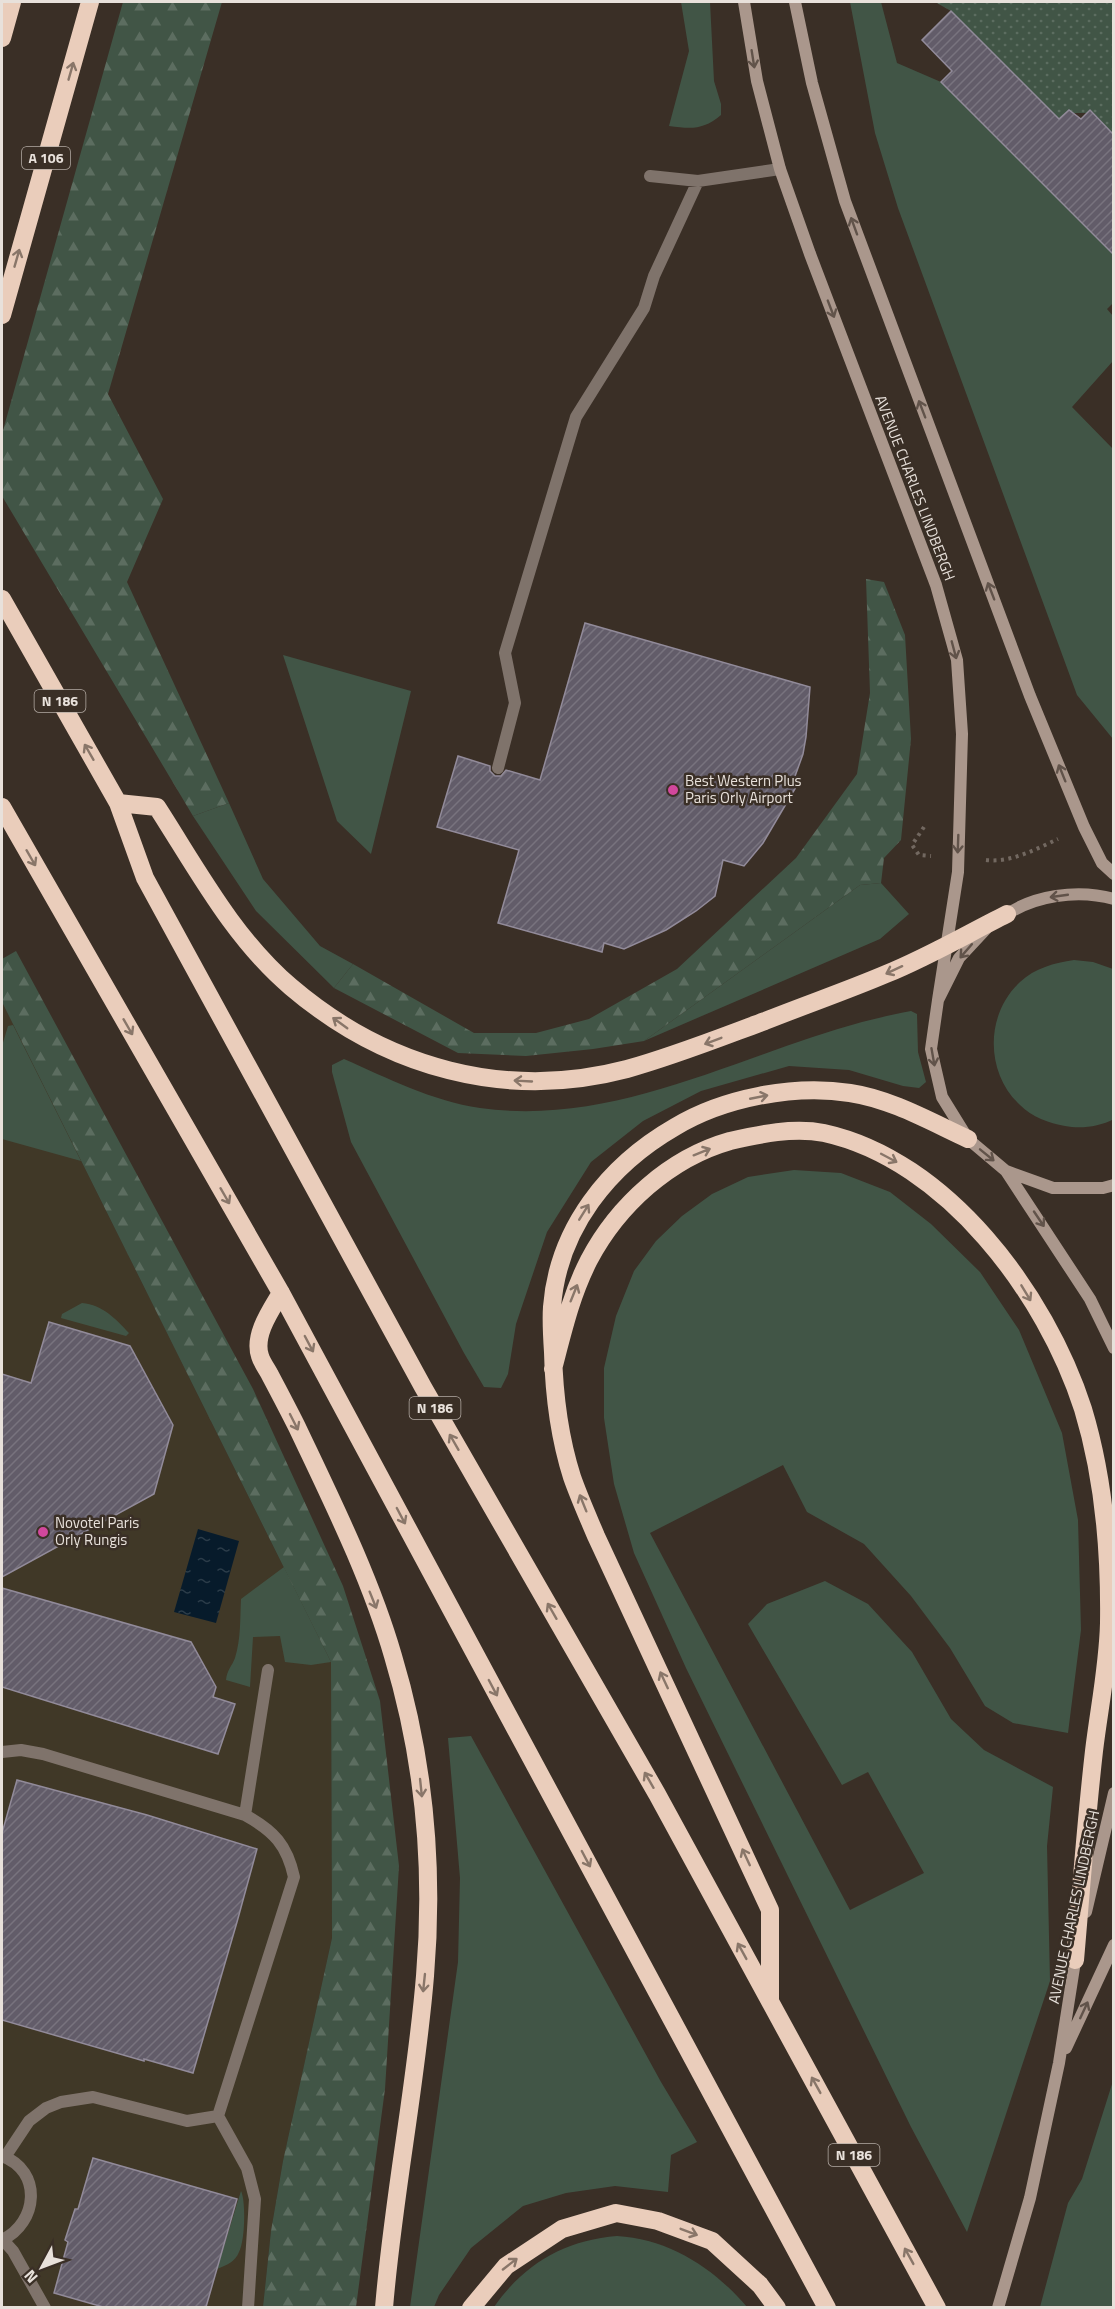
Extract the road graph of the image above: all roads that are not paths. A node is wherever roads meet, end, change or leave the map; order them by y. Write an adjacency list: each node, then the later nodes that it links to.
1 (12, 2): 5 (highway)
2 (90, 2): 9 (highway, A 106, one-way to 2)
3 (744, 2): 6 (main road, AVENUE CHARLES LINDBERGH, one-way to 6)
4 (795, 2): 14 (main road, one-way to 4)
5 (2, 38)
6 (780, 169): 8 (lane); 17 (main road, AVENUE CHARLES LINDBERGH, one-way to 17)
7 (650, 176): 8 (lane)
8 (698, 181): 11 (lane)
9 (2, 315)
10 (2, 599): 12 (highway, N 186, one-way to 10)
11 (498, 768)
12 (118, 803): 17 (highway, one-way to 12); 31 (highway, N 186, one-way to 12)
13 (2, 807): 22 (highway, one-way to 22)
14 (1113, 874)
15 (1113, 899): 16 (main road, one-way to 16)
16 (1007, 914): 17 (highway); 18 (main road, one-way to 18)
17 (947, 944): 18 (main road, AVENUE CHARLES LINDBERGH)
18 (938, 1000): 19 (main road, AVENUE CHARLES LINDBERGH, one-way to 19)
19 (968, 1139): 20 (main road, AVENUE CHARLES LINDBERGH, one-way to 20); 24 (highway, one-way to 19)
20 (1006, 1171): 21 (main road); 23 (main road, one-way to 23)
21 (1113, 1185)
22 (281, 1293): 38 (highway, one-way to 38); 41 (highway, one-way to 41)
23 (1113, 1348)
24 (553, 1369): 30 (highway, one-way to 30); 31 (highway, one-way to 24)
25 (268, 1670): 28 (lane)
26 (2, 1752): 28 (lane)
27 (1113, 1793): 30 (main road, AVENUE CHARLES LINDBERGH)
28 (246, 1815): 33 (lane)
29 (1113, 1945): 32 (main road, AVENUE CHARLES LINDBERGH, one-way to 29)
30 (1075, 1960): 32 (main road, AVENUE CHARLES LINDBERGH)
31 (770, 2003): 42 (highway, N 186, one-way to 31)
32 (1059, 2063): 43 (main road, AVENUE CHARLES LINDBERGH)
33 (218, 2116): 34 (lane); 37 (lane)
34 (3, 2157): 35 (lane)
35 (2, 2240): 36 (lane)
36 (45, 2307)
37 (248, 2307)
38 (384, 2307)
39 (471, 2307): 40 (highway, one-way to 40)
40 (777, 2307)
41 (827, 2307)
42 (938, 2307)
43 (998, 2307)

